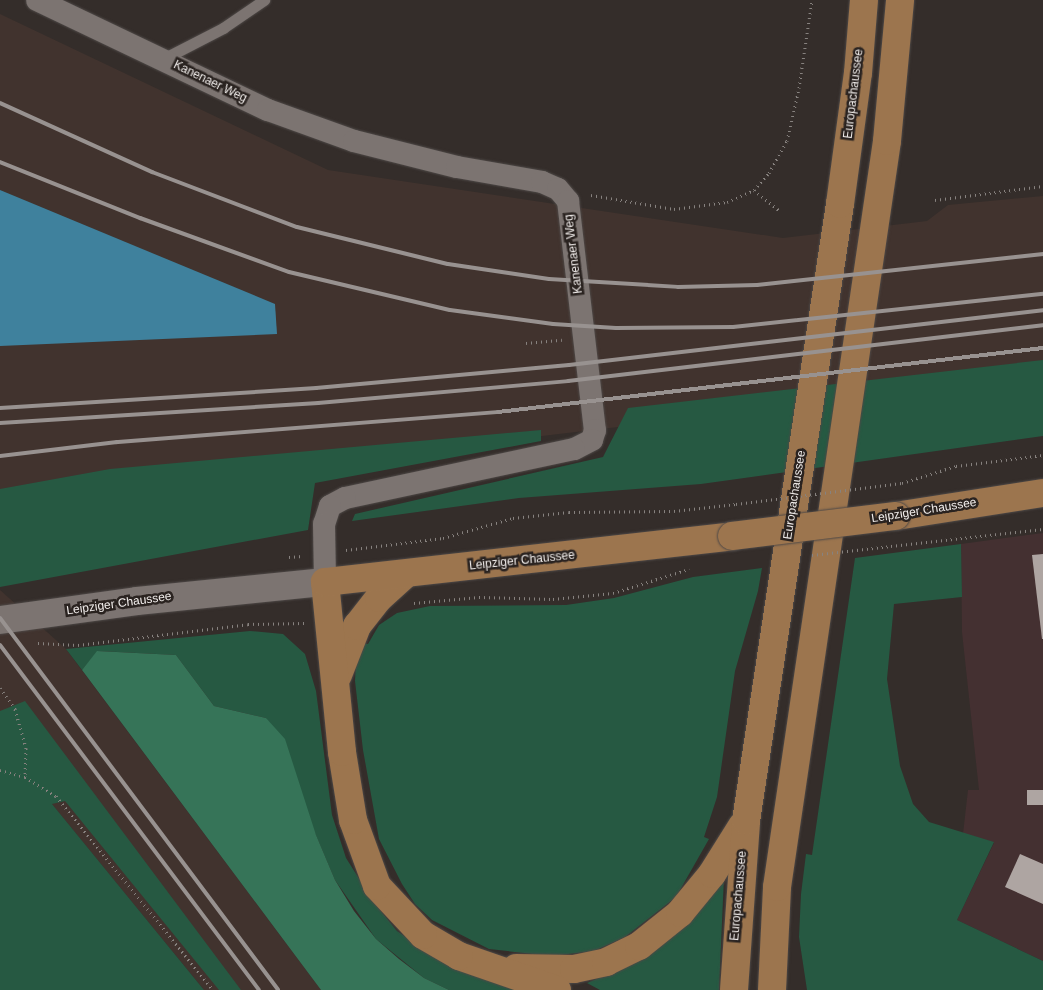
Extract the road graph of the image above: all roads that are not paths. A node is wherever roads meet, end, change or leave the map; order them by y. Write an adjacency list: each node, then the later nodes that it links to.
1 (37, 0): 5 (street, Kanenaer Weg)
2 (264, 0): 5 (lane)
3 (864, 0): 11 (main road, Europachaussee)
4 (900, 0): 12 (main road)
5 (163, 59): 8 (street, Kanenaer Weg)
6 (1043, 493): 7 (main road, Leipziger Chaussee, bridge)
7 (406, 574): 8 (main road, Leipziger Chaussee); 10 (main road)
8 (325, 582): 9 (main road, Leipziger Chaussee); 10 (main road)
9 (0, 620)
10 (336, 684): 13 (main road)
11 (746, 821): 13 (main road); 15 (main road, Europachaussee)
12 (772, 951): 16 (main road); 17 (main road)
13 (497, 968): 14 (main road)
14 (557, 990)
15 (734, 990)
16 (772, 990)
17 (791, 990)

